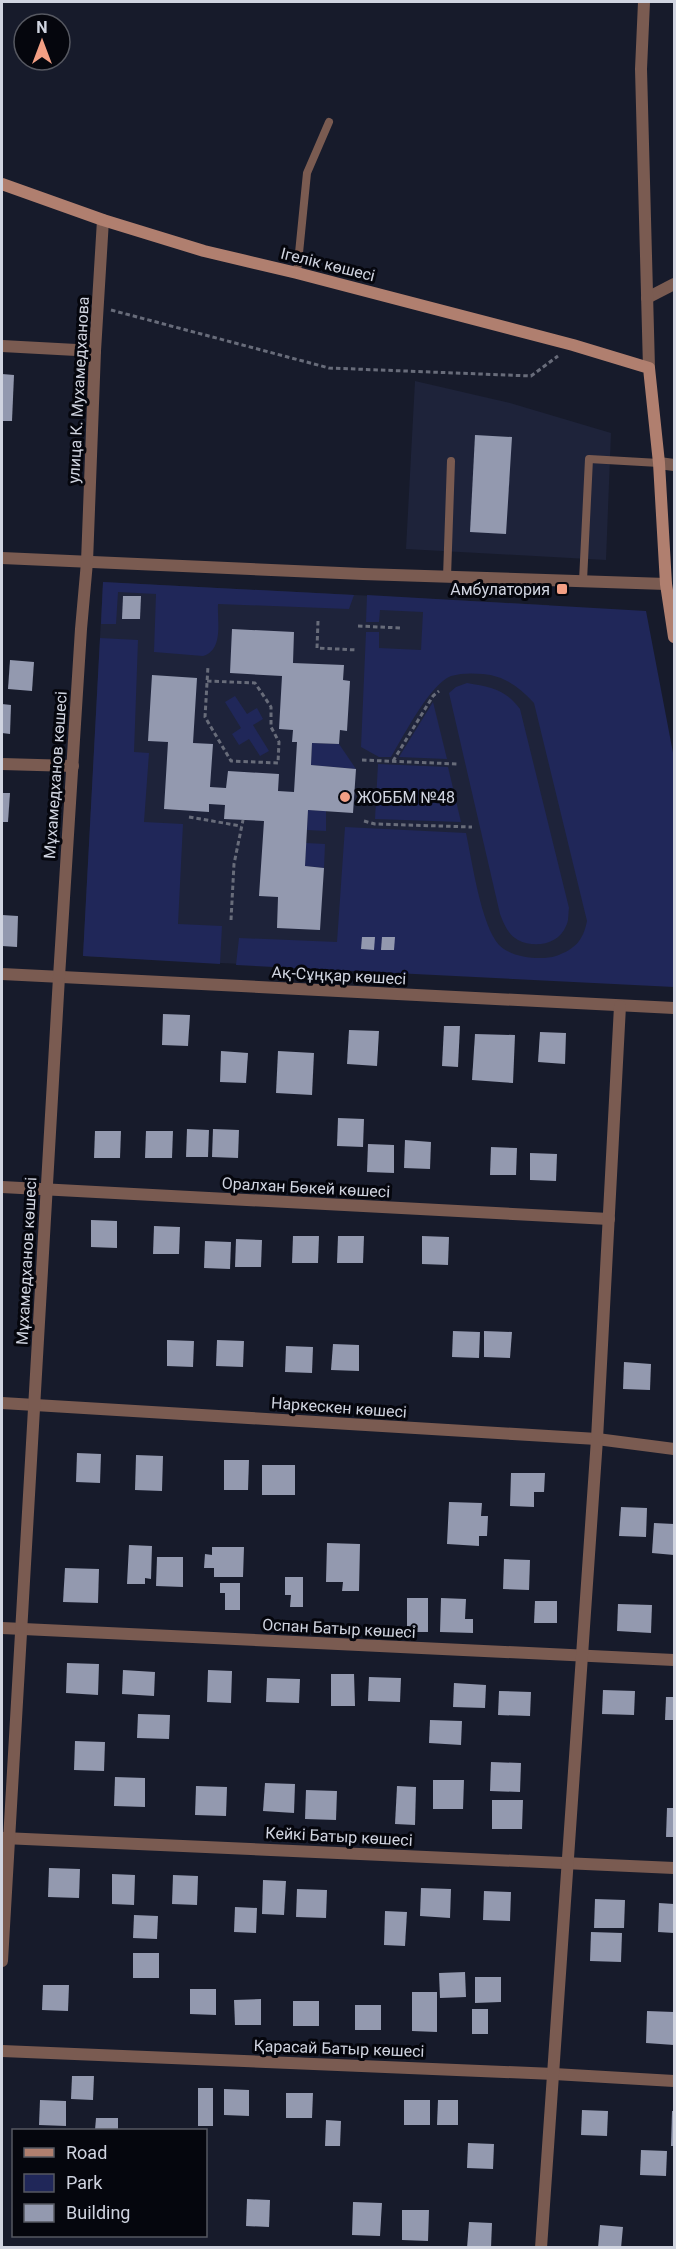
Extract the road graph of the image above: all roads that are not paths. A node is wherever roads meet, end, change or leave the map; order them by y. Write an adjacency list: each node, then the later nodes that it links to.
1 (644, 2): 7 (street)
2 (329, 122): 5 (lane)
3 (2, 184): 4 (main road, Ігелік көшесі)
4 (103, 220): 5 (main road, Ігелік көшесі); 9 (street, улица К. Мухамедханова)
5 (297, 273): 10 (main road, Ігелік көшесі)
6 (675, 284): 7 (street)
7 (647, 298): 10 (street)
8 (2, 346): 9 (street)
9 (95, 351): 15 (street, улица К. Мухамедханова)
10 (648, 368): 12 (main road)
11 (451, 461): 16 (lane)
12 (659, 463): 13 (street); 17 (lane); 18 (main road)
13 (675, 465)
14 (2, 558): 15 (street)
15 (87, 562): 16 (street); 21 (street, Мұхамедханов көшесі)
16 (447, 577): 17 (street)
17 (583, 581): 18 (street)
18 (666, 584): 19 (main road)
19 (675, 638)
20 (2, 764): 21 (street)
21 (73, 766): 23 (street, Мұхамедханов көшесі)
22 (2, 974): 23 (street, Ақ-Сұңқар көшесі)
23 (59, 977): 24 (street, Ақ-Сұңқар көшесі); 27 (street, Мұхамедханов көшесі)
24 (620, 1006): 25 (street, Ақ-Сұңқар көшесі); 28 (street)
25 (675, 1008)
26 (2, 1187): 27 (street, Оралхан Бөкей көшесі)
27 (46, 1190): 28 (street, Оралхан Бөкей көшесі); 30 (street, Мұхамедханов көшесі)
28 (609, 1219): 31 (street)
29 (2, 1403): 30 (street, Наркескен көшесі)
30 (35, 1404): 31 (street, Наркескен көшесі); 34 (street, Мұхамедханов көшесі)
31 (597, 1439): 32 (street, Наркескен көшесі); 35 (street)
32 (675, 1449)
33 (2, 1628): 34 (street, Оспан Батыр көшесі)
34 (21, 1629): 35 (street, Оспан Батыр көшесі); 37 (street, Мұхамедханов көшесі)
35 (582, 1656): 36 (street, Оспан Батыр көшесі); 38 (street)
36 (675, 1660)
37 (5, 1838): 38 (street, Кейкі Батыр көшесі); 40 (street, Мұхамедханов көшесі)
38 (566, 1863): 39 (street, Кейкі Батыр көшесі); 42 (street)
39 (675, 1868)
40 (2, 1962)
41 (2, 2050): 42 (street, Қарасай Батыр көшесі)
42 (554, 2074): 43 (street, Қарасай Батыр көшесі); 44 (street)
43 (675, 2081)
44 (541, 2247)

